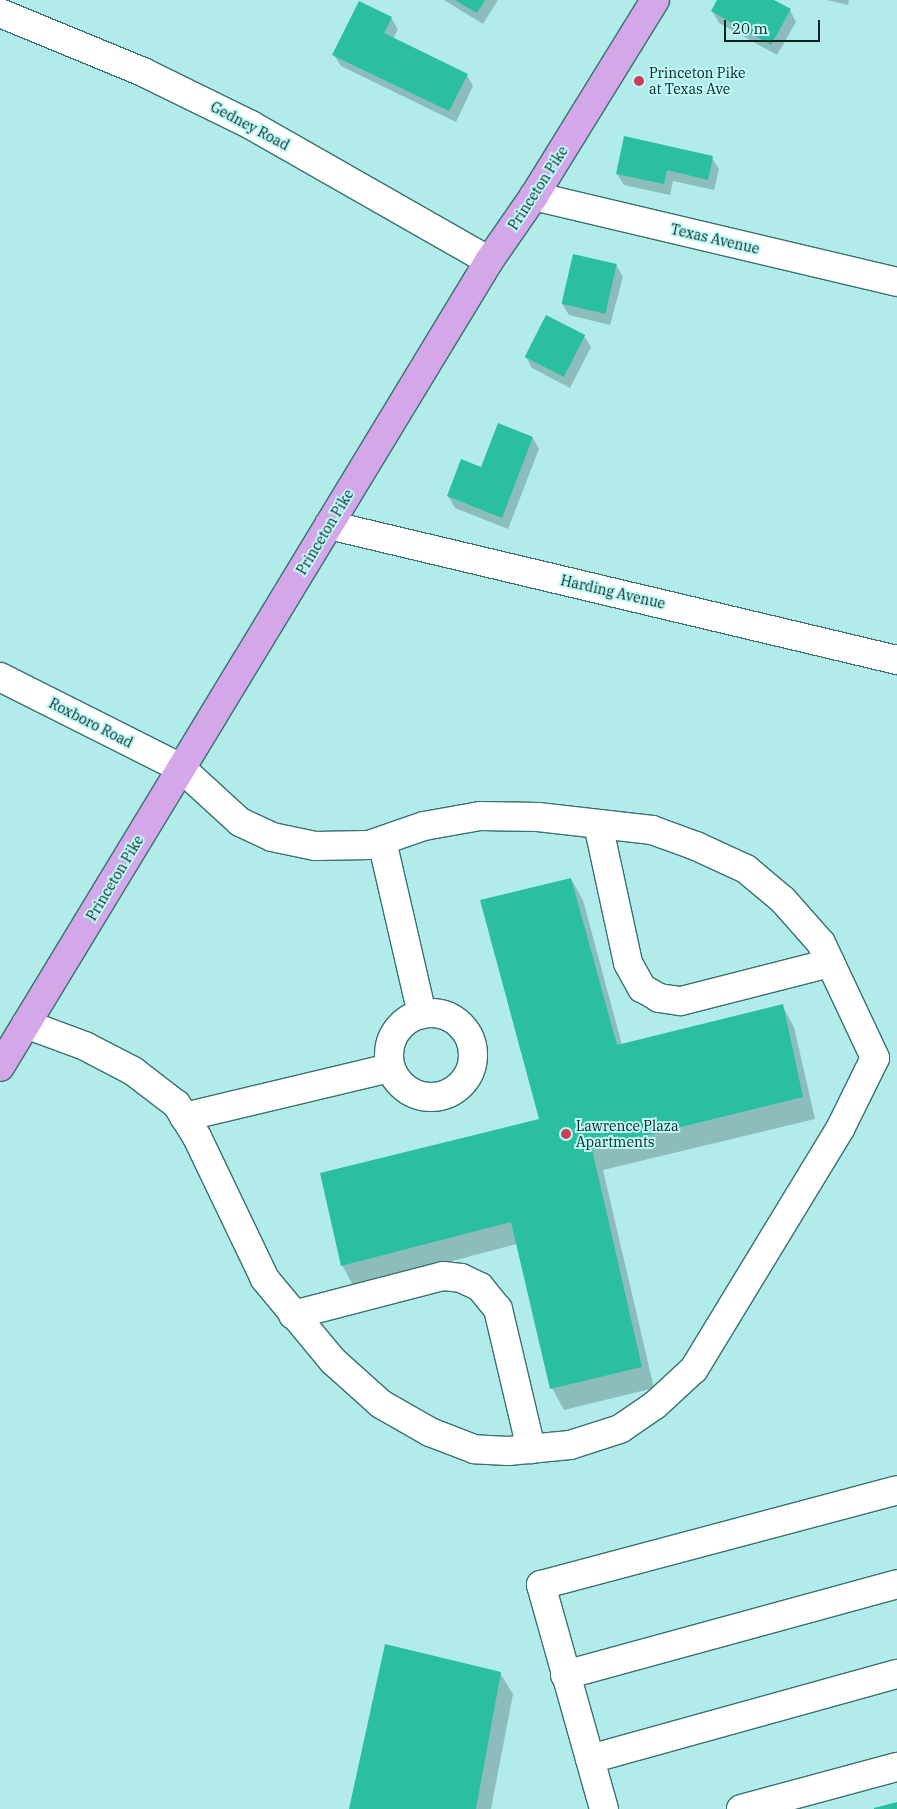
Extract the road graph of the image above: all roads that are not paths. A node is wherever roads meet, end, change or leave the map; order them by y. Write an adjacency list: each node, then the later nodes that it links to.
1 (655, 0): 3 (main road, Princeton Pike)
2 (0, 13): 4 (street, Gedney Road)
3 (534, 196): 4 (main road, Princeton Pike); 5 (street, Texas Avenue)
4 (489, 261): 6 (main road, Princeton Pike)
5 (897, 282)
6 (329, 525): 7 (street, Harding Avenue); 9 (main road, Princeton Pike)
7 (897, 660)
8 (0, 677): 9 (street, Roxboro Road)
9 (181, 768): 11 (street, Roxboro Road); 14 (main road, Princeton Pike)
10 (598, 824): 11 (street, Roxboro Road); 12 (street, Roxboro Road); 12 (street)
11 (382, 841): 13 (street)
12 (830, 963): 19 (street, Roxboro Road)
13 (422, 1014): 16 (street); 16 (street)
14 (26, 1024): 15 (main road, Princeton Pike); 17 (street)
15 (0, 1067)
16 (390, 1068): 17 (street)
17 (184, 1117): 18 (street)
18 (293, 1315): 19 (street); 19 (street)
19 (531, 1448)
20 (897, 1490): 23 (street)
21 (897, 1584): 23 (street)
22 (897, 1674): 24 (street)
23 (565, 1675): 24 (street)
24 (590, 1759): 26 (street)
25 (897, 1767): 27 (street)
26 (604, 1809)
27 (741, 1809)

